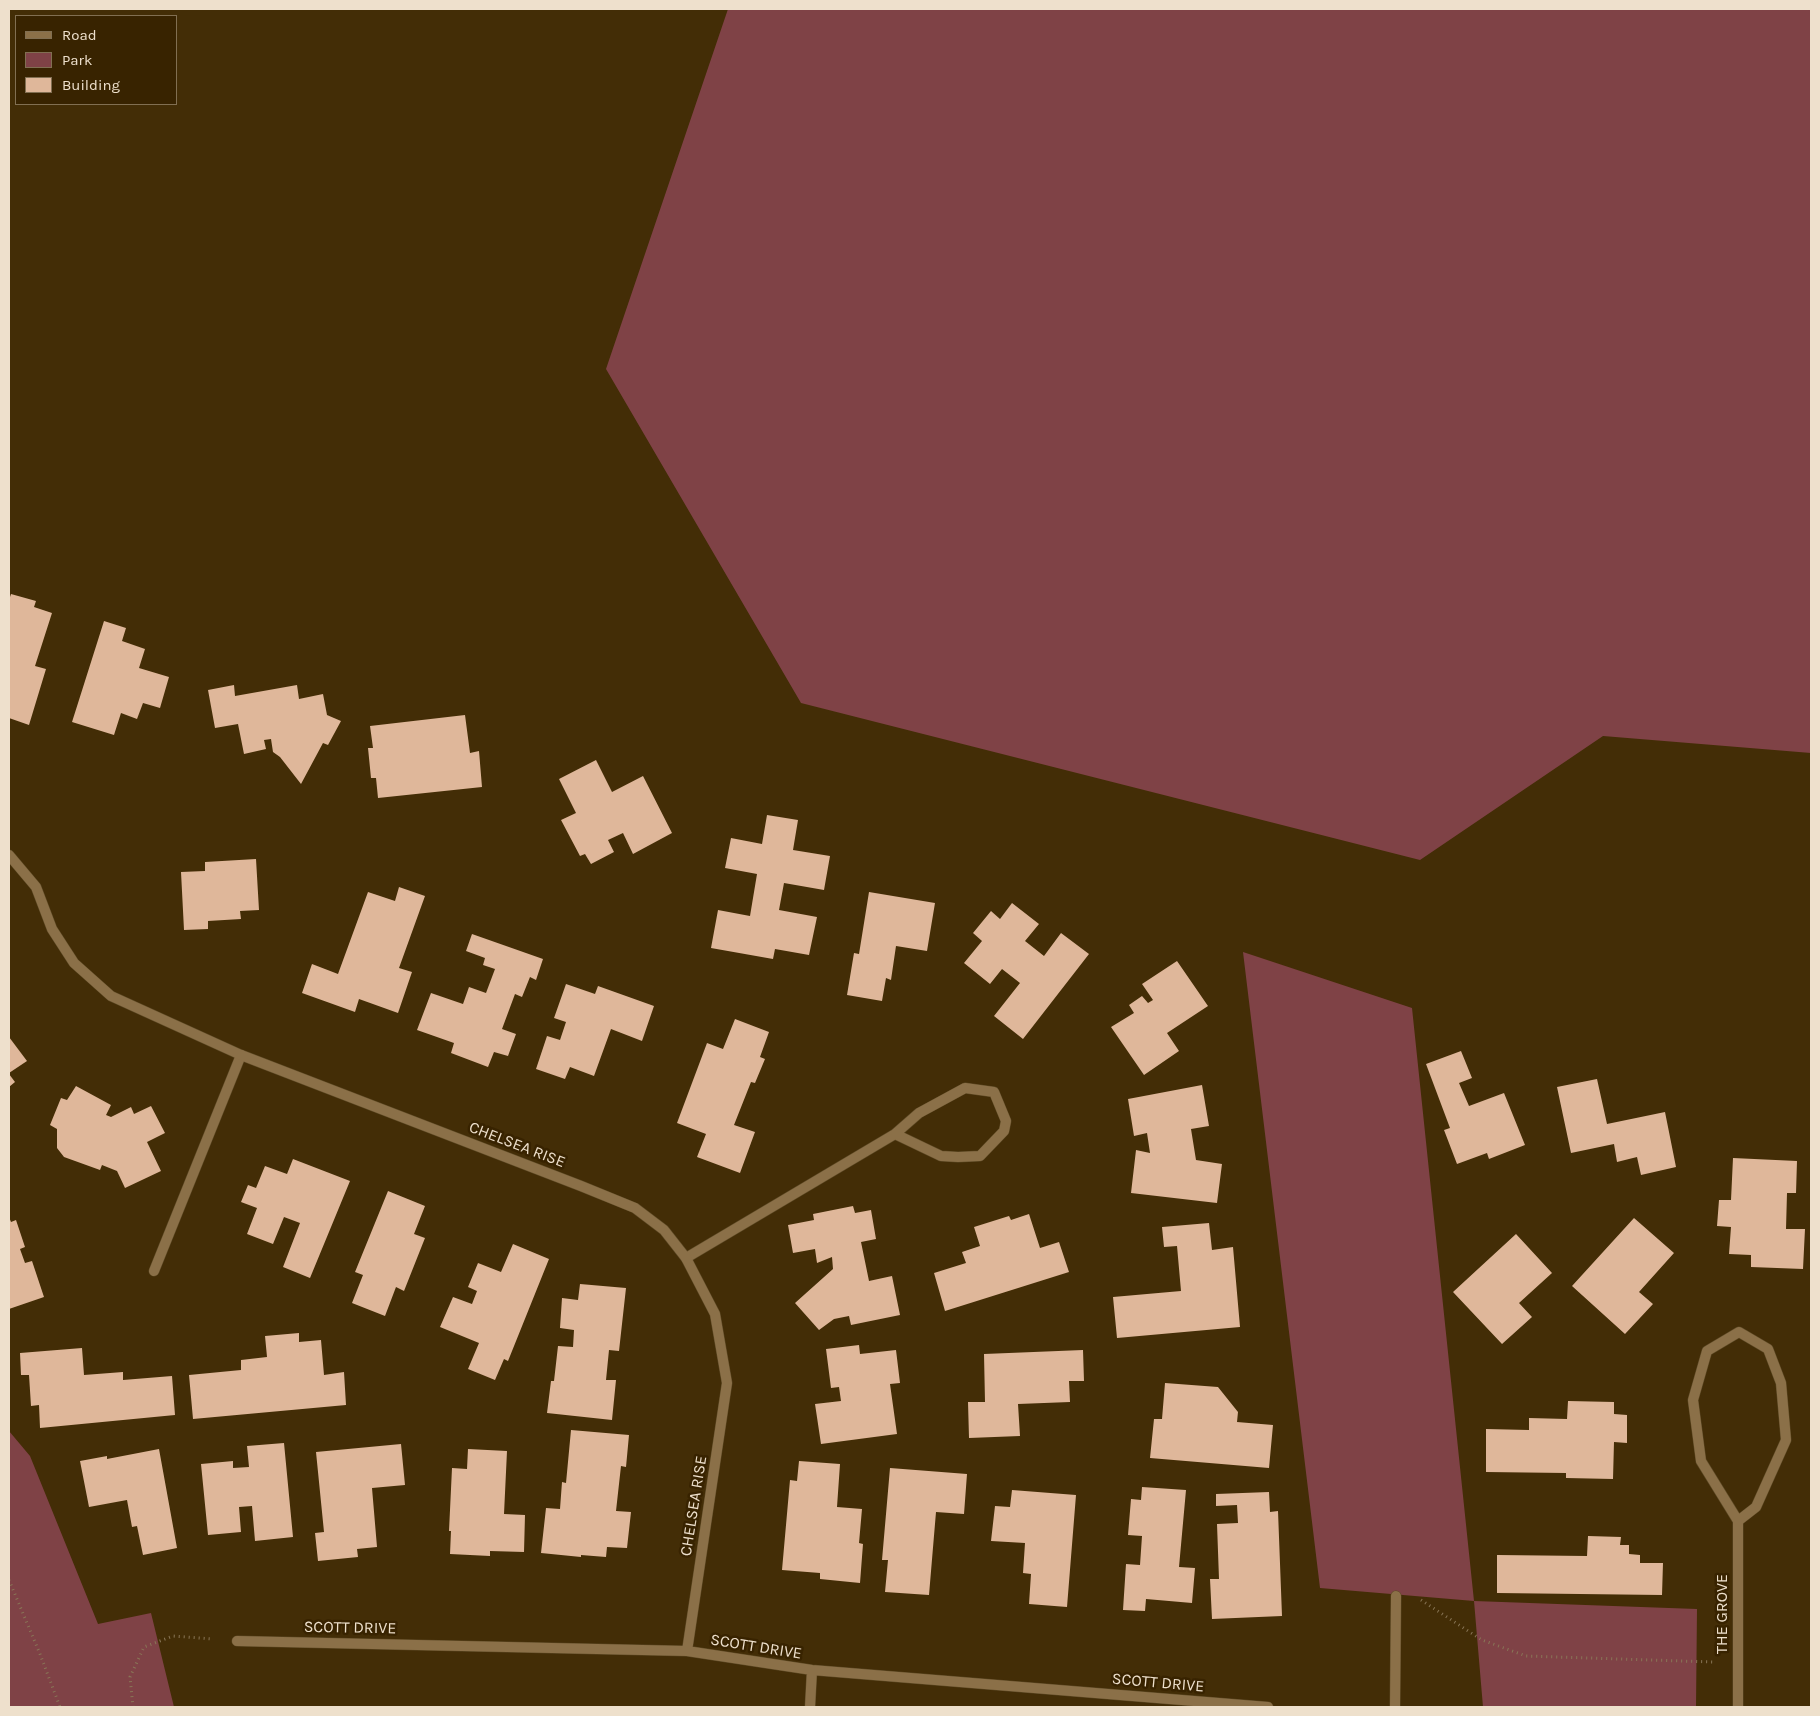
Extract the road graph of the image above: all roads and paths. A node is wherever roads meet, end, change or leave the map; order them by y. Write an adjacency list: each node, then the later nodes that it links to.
1 (9, 855): 2 (street, CHELSEA RISE)
2 (241, 1056): 4 (street, CHELSEA RISE); 5 (street)
3 (895, 1134): 3 (street); 4 (street)
4 (686, 1258): 10 (street, CHELSEA RISE)
5 (154, 1271)
6 (1738, 1521): 6 (street); 11 (street, THE GROVE)
7 (9, 1580): 13 (path)
8 (1396, 1596): 11 (path); 17 (street)
9 (237, 1641): 10 (street, SCOTT DRIVE); 14 (path)
10 (687, 1651): 12 (street, SCOTT DRIVE)
11 (1737, 1663): 18 (street, THE GROVE)
12 (812, 1670): 15 (street); 16 (street, SCOTT DRIVE)
13 (60, 1707)
14 (133, 1707)
15 (810, 1707)
16 (1268, 1707)
17 (1395, 1707)
18 (1738, 1707)

